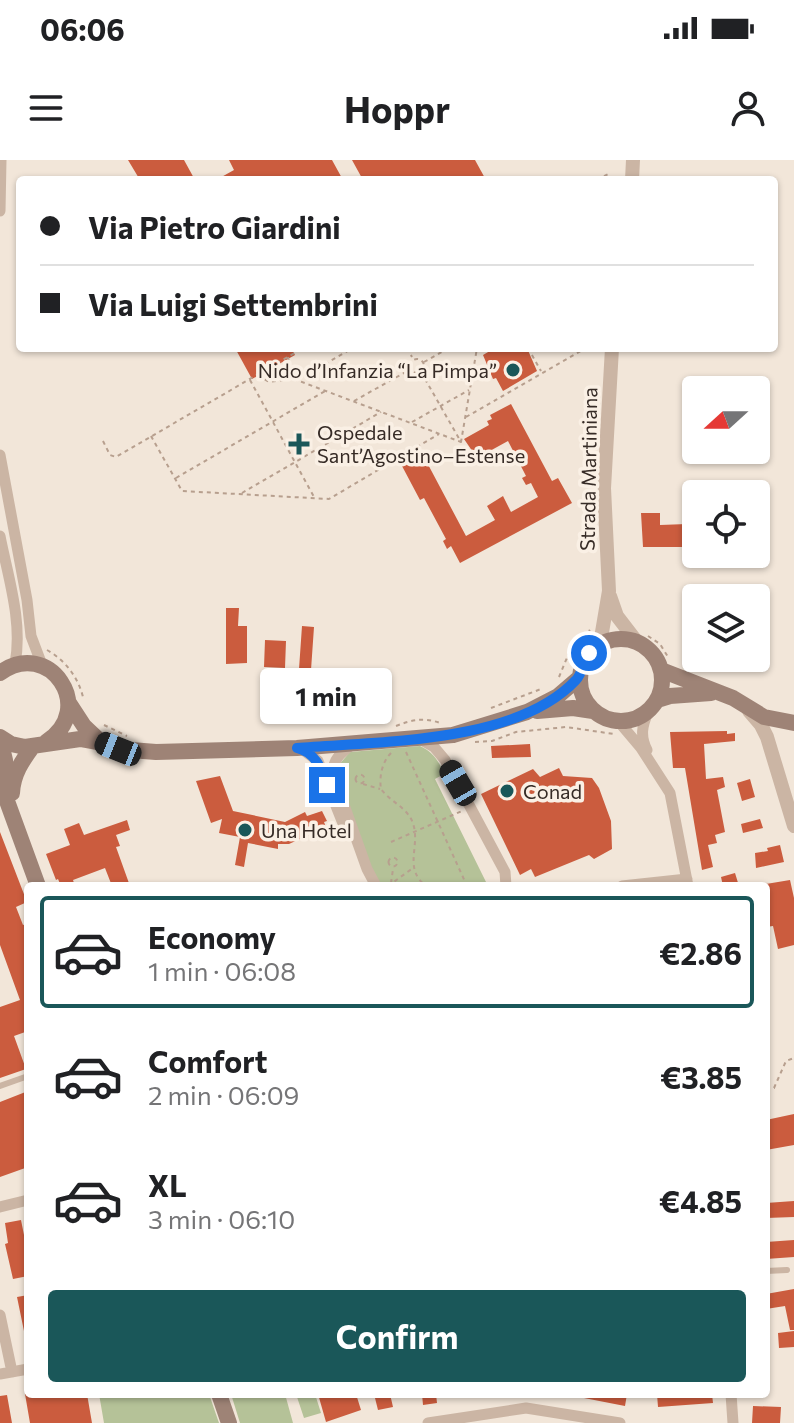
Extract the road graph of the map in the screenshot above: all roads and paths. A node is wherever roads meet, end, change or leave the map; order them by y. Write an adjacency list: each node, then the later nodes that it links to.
1 (1, 160): 4 (street)
2 (608, 174): 3 (path)
3 (604, 176)
4 (0, 211)
5 (296, 352): 13 (path)
6 (346, 352): 22 (path)
7 (409, 352): 14 (path)
8 (442, 352): 15 (path)
9 (476, 352): 23 (path)
10 (530, 352): 18 (path)
11 (577, 352): 18 (path)
12 (612, 352): 41 (street, Strada Martiniana)
13 (288, 357): 19 (path); 20 (path)
14 (413, 359): 15 (path); 16 (path)
15 (423, 362): 17 (path)
16 (411, 369): 17 (path); 25 (path)
17 (421, 372): 26 (path)
18 (542, 373): 28 (path)
19 (257, 374): 20 (path); 21 (path)
20 (286, 376): 22 (path)
21 (249, 379): 29 (path); 32 (path)
22 (296, 380): 24 (path)
23 (470, 389): 26 (path); 28 (path)
24 (325, 391): 25 (path); 29 (path)
25 (353, 402): 27 (path)
26 (440, 406): 30 (path); 34 (path)
27 (381, 412): 30 (path); 36 (path)
28 (465, 418): 34 (path)
29 (273, 422): 36 (path); 37 (path)
30 (410, 423): 31 (path)
31 (439, 434): 34 (path); 39 (path)
32 (151, 436): 33 (path); 37 (path)
33 (103, 441)
34 (461, 442)
35 (0, 455): 45 (street)
36 (295, 462): 38 (path); 39 (path)
37 (175, 478): 38 (path)
38 (241, 494): 39 (path)
39 (315, 498)
40 (0, 536): 47 (street)
41 (609, 591): 43 (street, Strada Martiniana); 44 (street, Strada Martiniana)
42 (595, 626): 53 (path)
43 (641, 638): 44 (main road); 46 (main road); 46 (path)
44 (600, 644): 48 (main road)
45 (38, 658): 47 (main road); 50 (main road); 50 (path)
46 (665, 666): 49 (main road); 52 (main road)
47 (7, 668)
48 (579, 678): 54 (main road); 55 (main road)
49 (718, 693): 51 (main road); 52 (main road)
50 (76, 704): 65 (main road); 67 (main road)
51 (744, 705): 59 (main road); 68 (street)
52 (652, 706): 57 (main road); 70 (street)
53 (492, 708)
54 (593, 711): 55 (main road); 57 (main road)
55 (527, 712): 63 (main road)
56 (96, 722): 61 (path)
57 (619, 722): 70 (street)
58 (443, 724): 63 (path)
59 (794, 724): 68 (street)
60 (566, 727): 64 (path)
61 (128, 736)
62 (0, 738): 67 (main road); 74 (main road)
63 (402, 739): 66 (main road); 72 (path); 73 (street); 75 (path)
64 (469, 742)
65 (102, 743): 67 (main road); 69 (main road)
66 (355, 743): 69 (main road); 83 (street)
67 (40, 744): 74 (main road)
68 (770, 747): 76 (street)
69 (297, 748): 82 (street)
70 (655, 769): 89 (street)
71 (362, 783): 72 (path)
72 (381, 789): 77 (path)
73 (471, 807): 75 (path); 88 (street)
74 (13, 819): 81 (main road)
75 (438, 822): 77 (path); 87 (path)
76 (794, 826)
77 (415, 832): 78 (path); 80 (path)
78 (391, 842)
79 (393, 867): 84 (path)
80 (413, 868): 85 (path); 86 (path)
81 (37, 882)
82 (366, 882)
83 (374, 882)
84 (390, 882)
85 (393, 882)
86 (421, 882)
87 (465, 882)
88 (506, 882)
89 (687, 882)
90 (794, 1058): 93 (path)
91 (24, 1077): 92 (lane)
92 (0, 1086)
93 (770, 1088)
94 (24, 1201): 95 (street)
95 (0, 1207)
96 (787, 1270): 97 (lane)
97 (770, 1271)
98 (0, 1315): 99 (street)
99 (6, 1373)
100 (220, 1398): 102 (main road)
101 (731, 1398): 105 (street)
102 (229, 1423)
103 (428, 1423): 104 (street)
104 (620, 1423)
105 (733, 1423)

